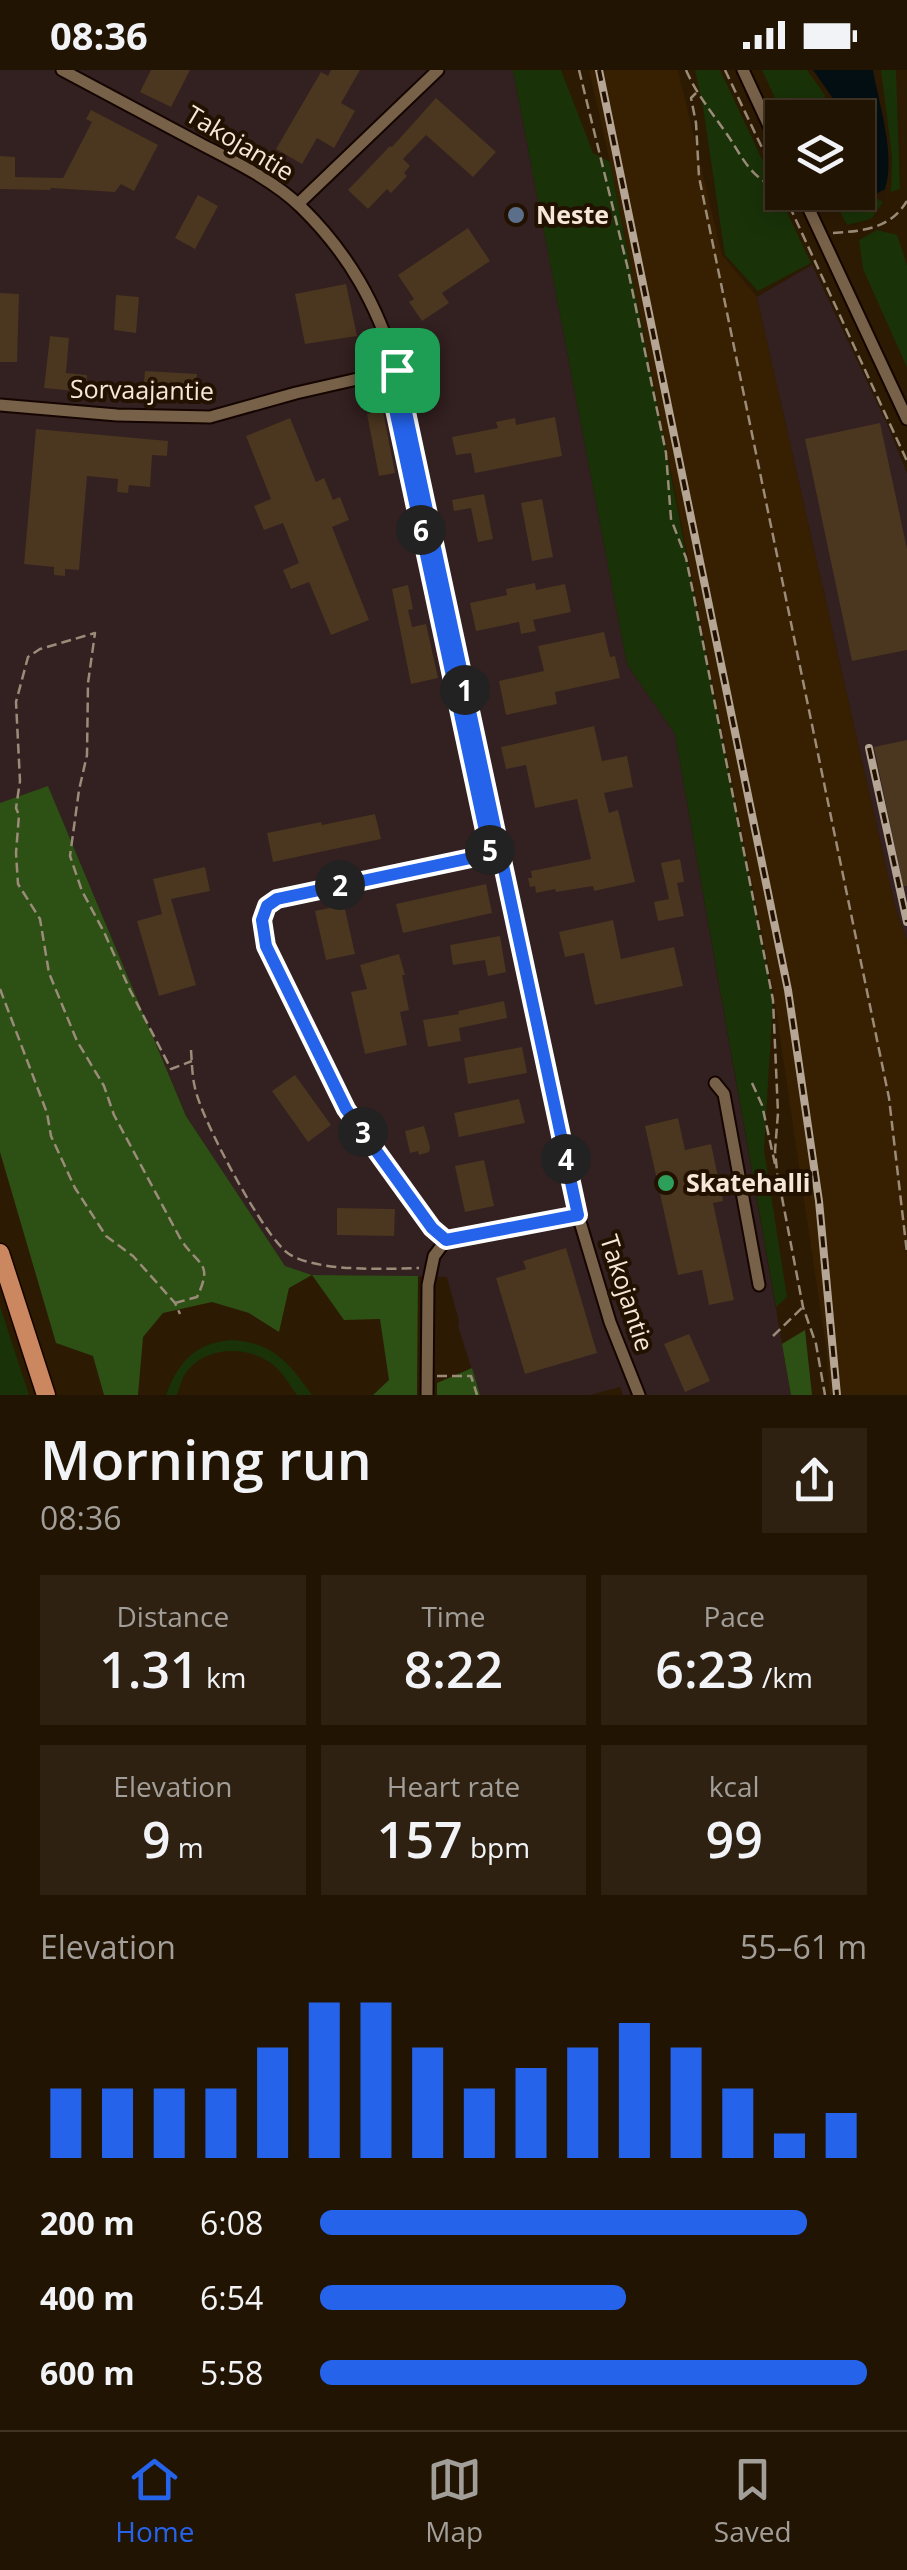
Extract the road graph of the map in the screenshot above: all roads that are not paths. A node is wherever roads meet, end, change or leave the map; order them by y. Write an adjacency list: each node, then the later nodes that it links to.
1 (62, 70): 5 (street, Takojantie)
2 (438, 70): 5 (street)
3 (743, 70): 4 (street)
4 (765, 117)
5 (298, 204): 7 (street, Takojantie)
6 (810, 210): 9 (street)
7 (397, 370): 8 (street, Sorvaajantie); 10 (street, Takojantie)
8 (0, 405)
9 (907, 419)
10 (500, 851): 12 (street, Takojantie); 13 (street)
11 (715, 1083): 15 (street)
12 (578, 1215): 13 (street); 18 (street, Takojantie)
13 (446, 1240): 17 (street)
14 (0, 1253): 16 (highway)
15 (759, 1284)
16 (46, 1395)
17 (427, 1395)
18 (639, 1395)

